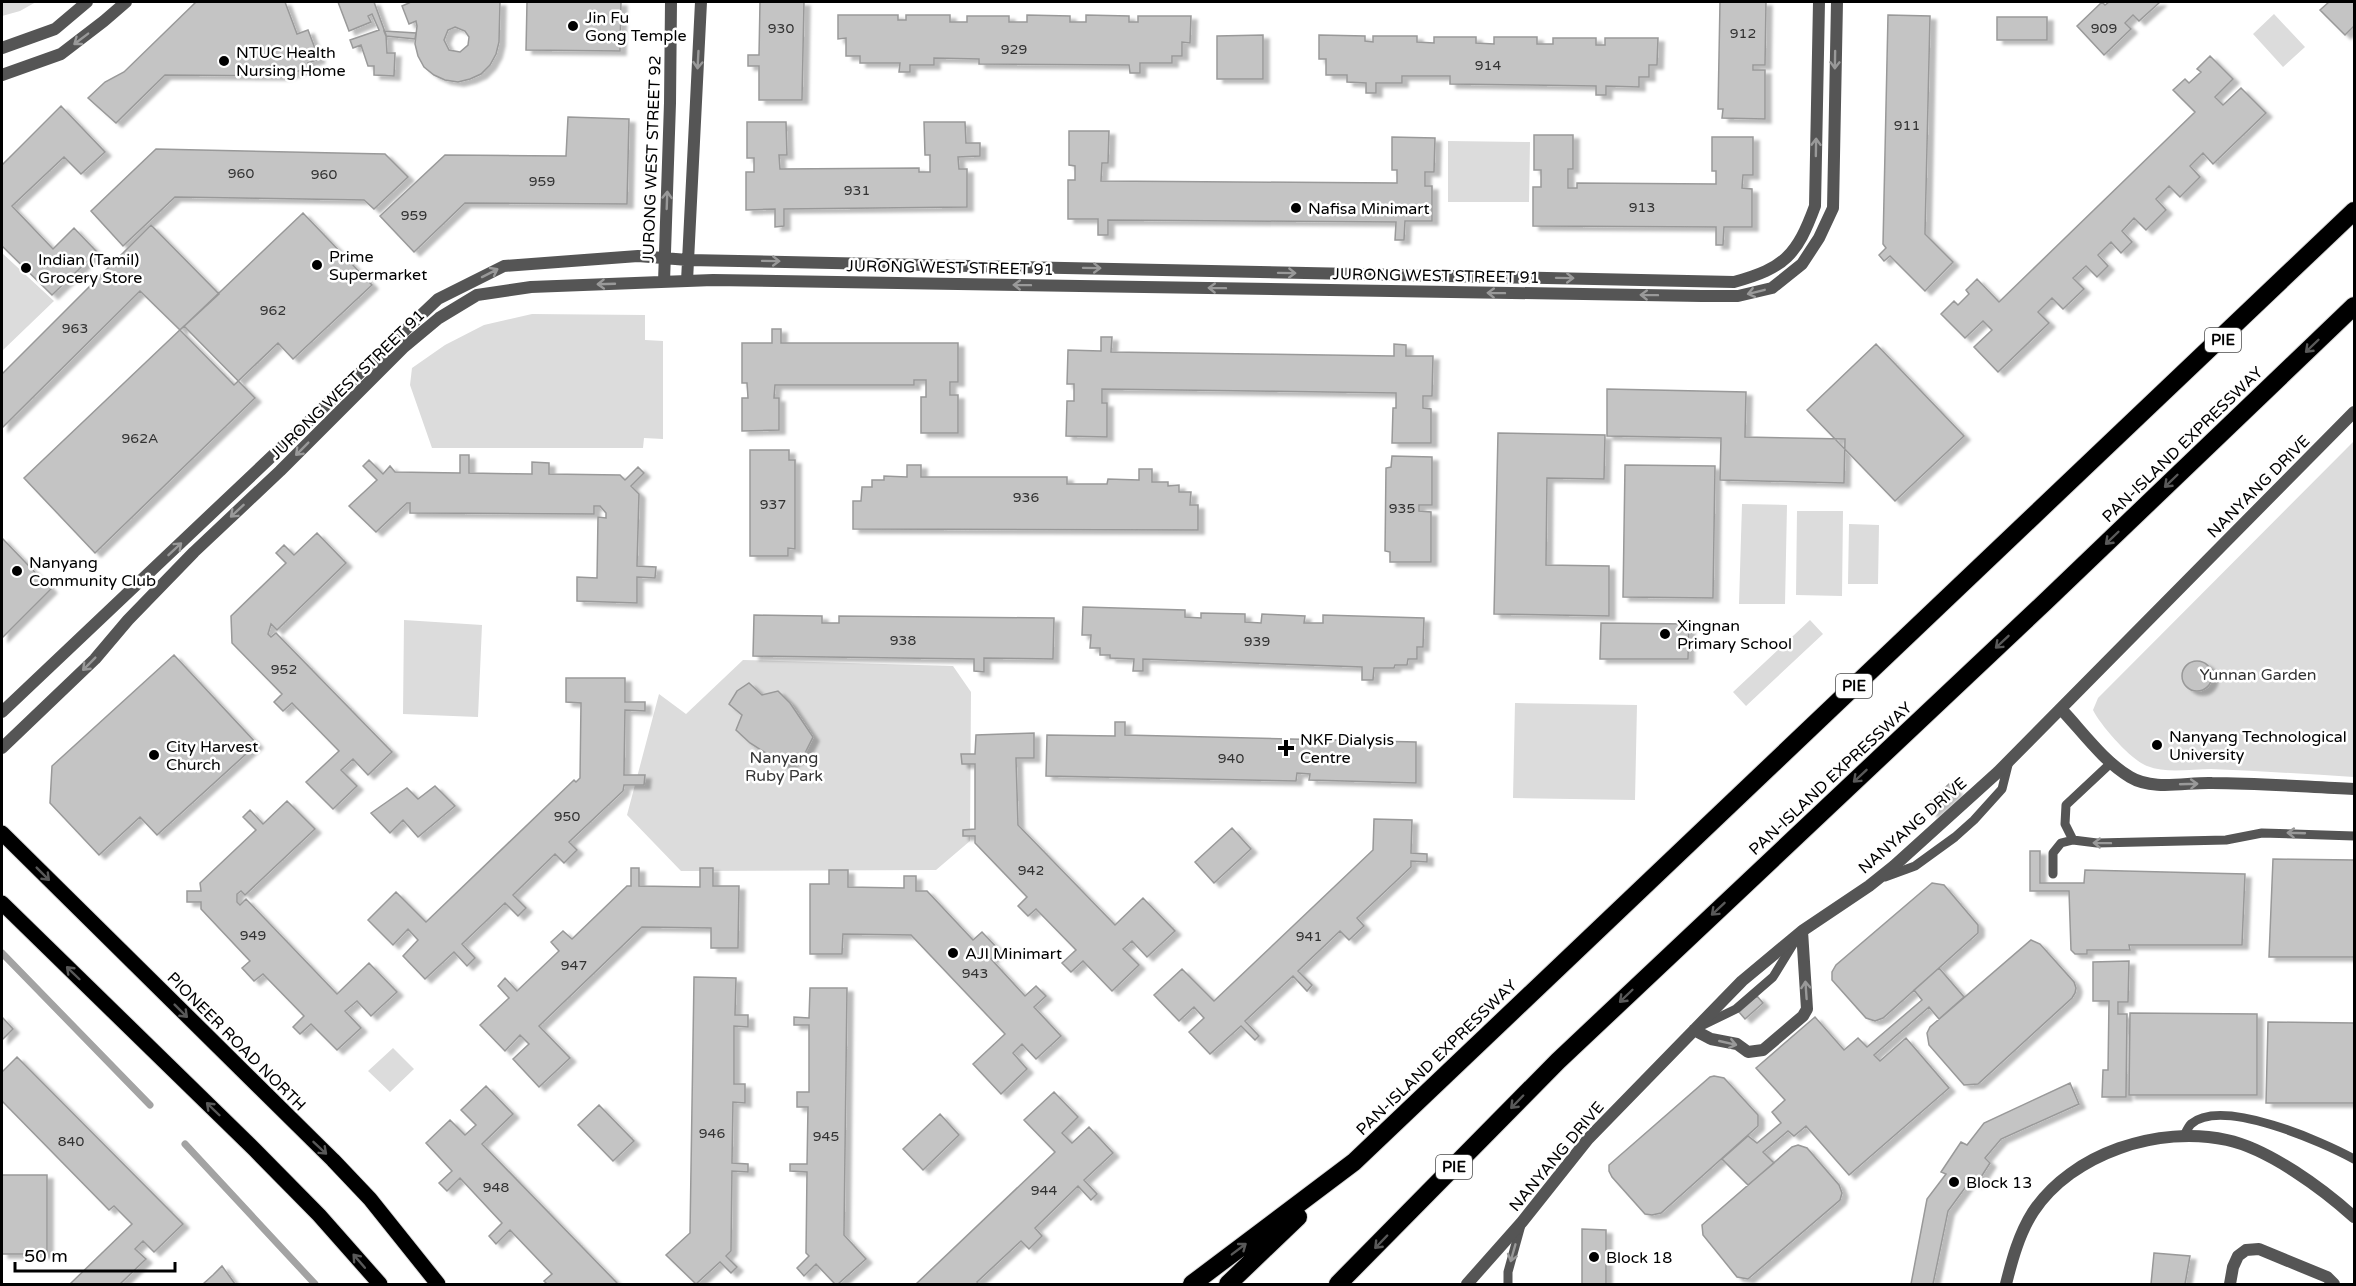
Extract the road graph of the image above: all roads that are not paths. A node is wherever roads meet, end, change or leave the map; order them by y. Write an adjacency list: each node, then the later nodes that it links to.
1 (87, 2): 7 (street)
2 (126, 2): 8 (street, one-way to 8)
3 (671, 2): 10 (street, JURONG WEST STREET 92, one-way to 3)
4 (701, 2): 11 (street, one-way to 11)
5 (1819, 2): 11 (street, JURONG WEST STREET 91, one-way to 5)
6 (1837, 2): 12 (street, JURONG WEST STREET 91, one-way to 12)
7 (2, 48)
8 (2, 75)
9 (2355, 212): 32 (highway, PAN-ISLAND EXPRESSWAY / PIE)
10 (665, 258): 11 (street, JURONG WEST STREET 91); 13 (street, JURONG WEST STREET 92); 17 (street, JURONG WEST STREET 91, one-way to 10)
11 (688, 260): 12 (street)
12 (687, 281): 13 (street, JURONG WEST STREET 91)
13 (664, 282): 18 (street, JURONG WEST STREET 91, one-way to 18)
14 (2355, 306): 35 (highway, PAN-ISLAND EXPRESSWAY / PIE, one-way to 35)
15 (2355, 412): 16 (street, NANYANG DRIVE)
16 (2061, 709): 19 (street, NANYANG DRIVE); 20 (street)
17 (2, 712)
18 (2, 748)
19 (2009, 760): 26 (street, NANYANG DRIVE); 26 (lane)
20 (2112, 762): 21 (street, one-way to 21); 24 (lane)
21 (2355, 789)
22 (2, 833): 37 (main road, PIONEER ROAD NORTH, one-way to 37)
23 (2355, 836): 24 (lane, one-way to 24)
24 (2073, 840): 25 (lane)
25 (2053, 874)
26 (1877, 879): 28 (street, NANYANG DRIVE)
27 (2, 903): 36 (main road, one-way to 27)
28 (1802, 931): 29 (street, NANYANG DRIVE); 29 (street, one-way to 28)
29 (1694, 1030): 34 (street, NANYANG DRIVE)
30 (2184, 1136): 31 (lane); 33 (street); 42 (street)
31 (2355, 1159)
32 (1354, 1162): 38 (highway, one-way to 32); 39 (highway, PAN-ISLAND EXPRESSWAY / PIE)
33 (2355, 1217)
34 (1522, 1222): 40 (street, NANYANG DRIVE); 41 (lane, one-way to 41)
35 (1346, 1280)
36 (380, 1284)
37 (438, 1284)
38 (1192, 1284)
39 (1228, 1284)
40 (1467, 1284)
41 (1508, 1284)
42 (2006, 1284)
43 (2230, 1284): 44 (street)
44 (2334, 1284)

